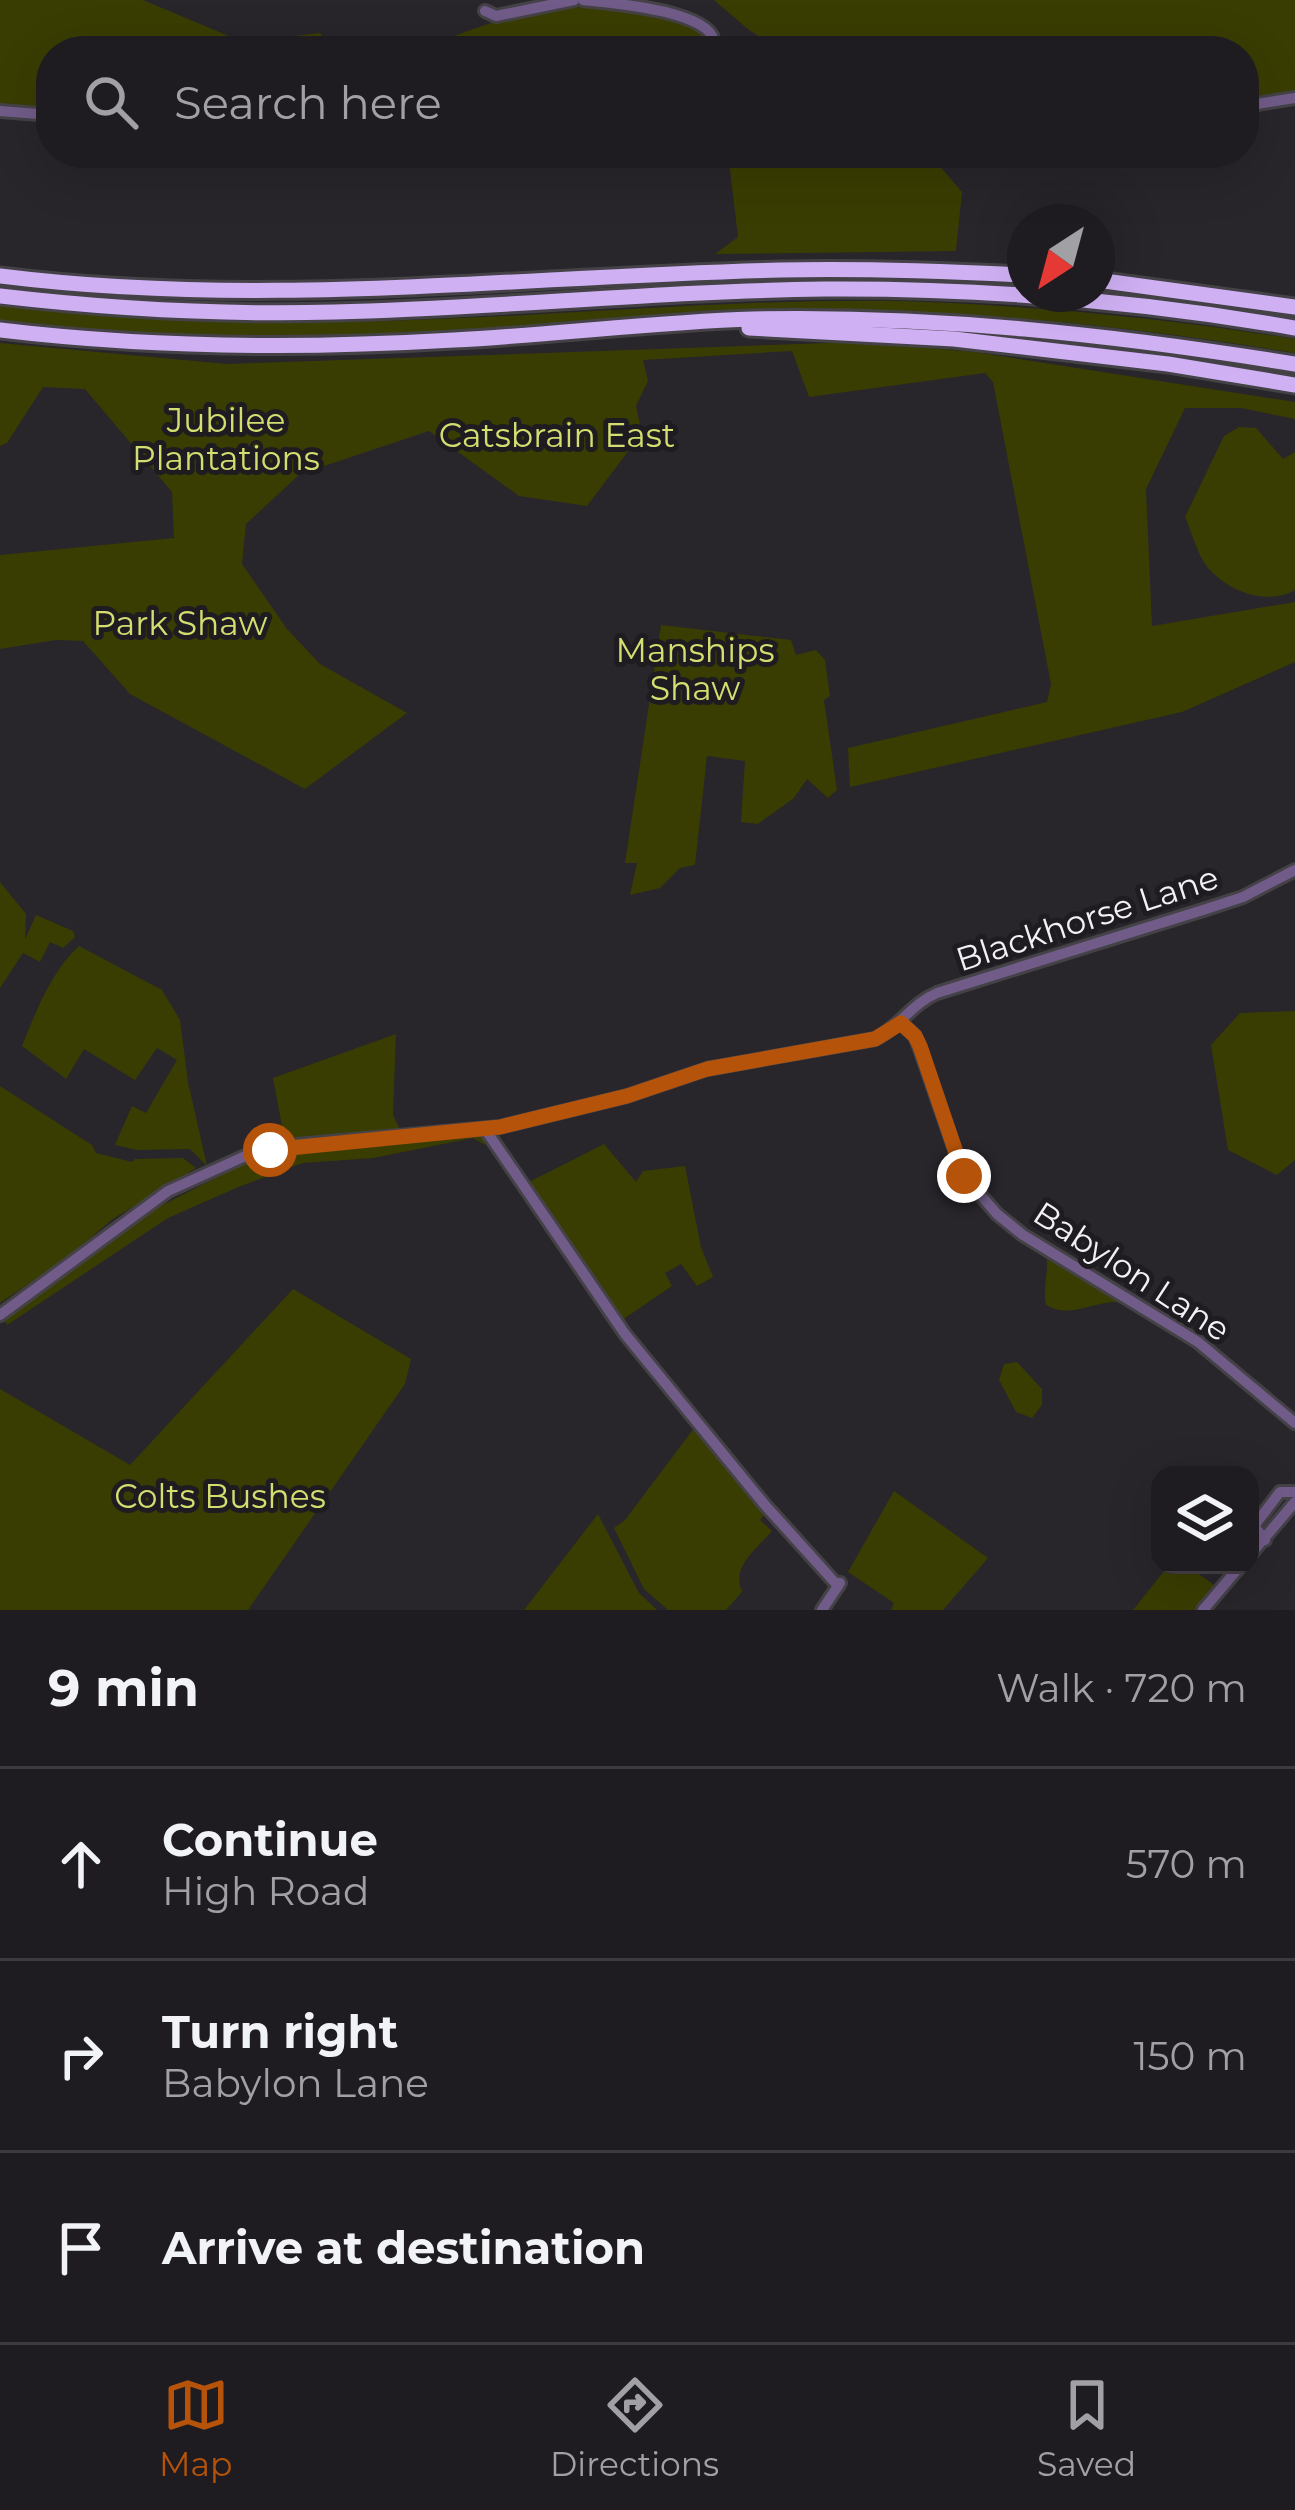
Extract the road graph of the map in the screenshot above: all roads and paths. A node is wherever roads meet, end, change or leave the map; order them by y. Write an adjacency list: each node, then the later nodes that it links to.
1 (578, 0): 2 (street); 3 (street)
2 (485, 11)
3 (714, 36)
4 (1295, 98): 5 (street)
5 (1259, 104)
6 (0, 111): 7 (street)
7 (36, 114)
8 (1007, 274): 9 (highway)
9 (0, 276)
10 (1115, 282): 12 (highway)
11 (0, 296): 14 (highway)
12 (1295, 307)
13 (669, 323): 15 (highway); 16 (highway); 17 (highway)
14 (1295, 328)
15 (0, 330)
16 (1295, 364)
17 (1295, 386)
18 (1295, 870): 19 (street, Blackhorse Lane)
19 (901, 1023): 20 (street, Blackhorse Lane); 22 (street, Babylon Lane)
20 (485, 1129): 21 (street, Blackhorse Lane); 28 (street)
21 (0, 1315)
22 (1295, 1423)
23 (1295, 1492): 25 (street)
24 (1295, 1502): 26 (street)
25 (1259, 1519)
26 (1259, 1542)
27 (1232, 1574): 29 (street)
28 (822, 1610)
29 (1202, 1610)

